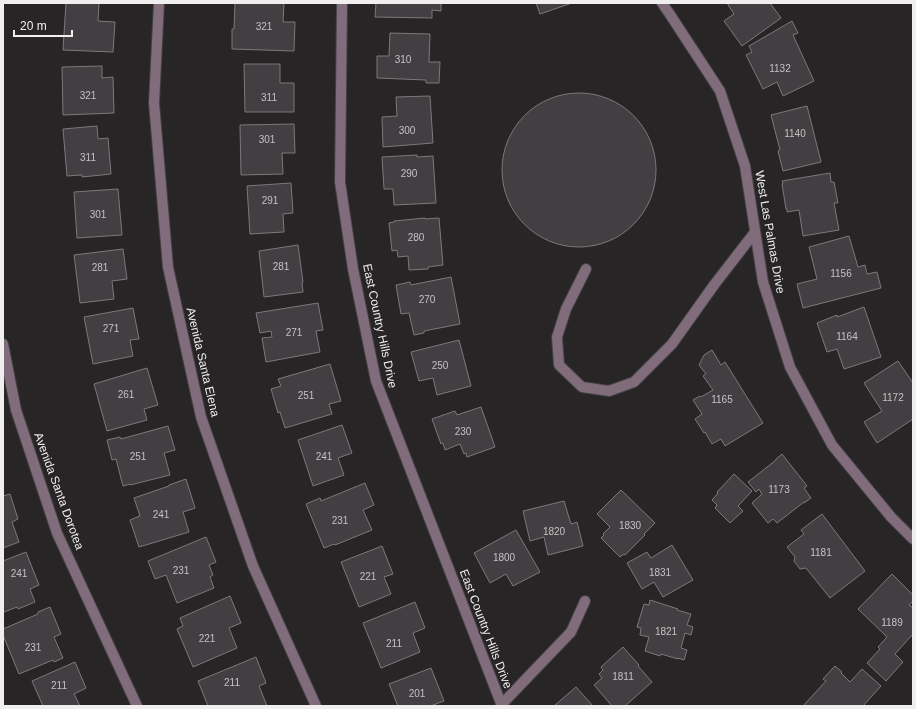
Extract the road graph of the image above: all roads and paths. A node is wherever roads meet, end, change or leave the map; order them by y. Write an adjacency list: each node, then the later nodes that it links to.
1 (159, 3): 11 (street, Avenida Santa Elena)
2 (342, 3): 9 (street, East Country Hills Drive)
3 (662, 3): 4 (street, West Las Palmas Drive)
4 (755, 232): 5 (street); 7 (street, West Las Palmas Drive)
5 (586, 269)
6 (3, 344): 10 (street, Avenida Santa Dorotea)
7 (913, 539)
8 (585, 601): 9 (street)
9 (502, 705)
10 (137, 706)
11 (316, 706)

